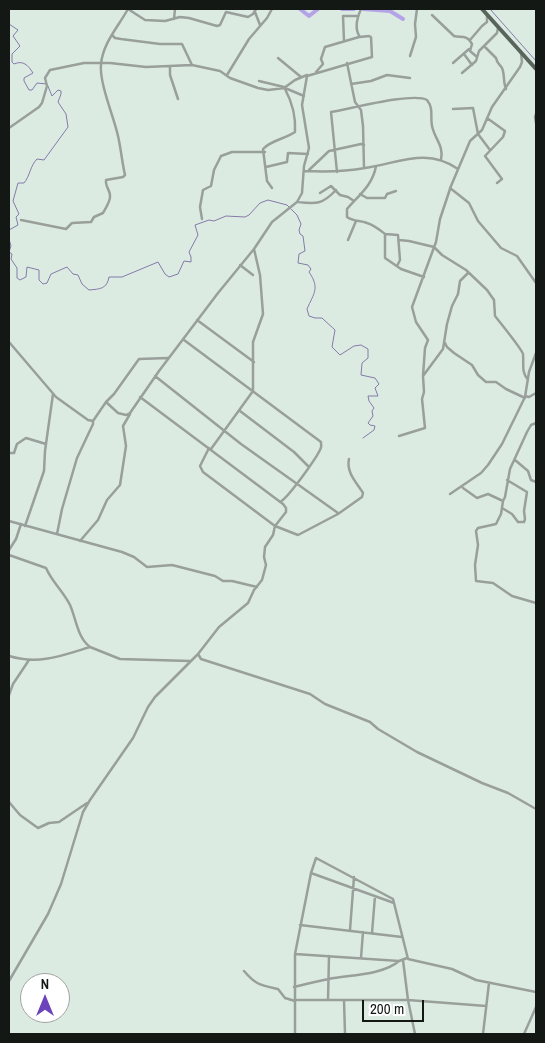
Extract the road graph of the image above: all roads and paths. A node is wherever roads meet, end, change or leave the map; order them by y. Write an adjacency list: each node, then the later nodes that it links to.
1 (128, 9): 12 (street); 16 (street)
2 (175, 9): 12 (street)
3 (272, 9): 13 (street)
4 (361, 9): 11 (street)
5 (417, 9): 24 (street)
6 (482, 9): 8 (main road)
7 (255, 10): 10 (street); 12 (street)
8 (486, 14): 15 (main road); 18 (street)
9 (432, 15): 18 (street)
10 (257, 16): 13 (street); 14 (street)
11 (358, 16): 17 (street); 19 (street)
12 (174, 19)
13 (265, 20): 14 (street)
14 (260, 26): 36 (street)
15 (499, 26): 20 (street); 22 (main road)
16 (112, 34): 29 (street); 30 (street)
17 (359, 37): 19 (street); 27 (street)
18 (470, 40): 21 (street)
19 (344, 41): 34 (street)
20 (484, 46): 25 (street); 43 (street)
21 (469, 49): 23 (street); 25 (street)
22 (521, 52): 33 (main road); 43 (street)
23 (464, 54): 28 (street); 31 (street)
24 (410, 56)
25 (477, 57): 31 (street)
26 (278, 58): 38 (street)
27 (347, 63): 34 (street); 41 (street)
28 (453, 63)
29 (101, 64): 32 (street); 51 (street); 75 (street)
30 (192, 65): 32 (street); 36 (street)
31 (472, 65): 35 (street)
32 (170, 67): 45 (street)
33 (536, 69)
34 (315, 73): 37 (street)
35 (462, 73)
36 (226, 75): 42 (street)
37 (307, 75): 38 (street); 44 (street)
38 (301, 77): 42 (street)
39 (410, 78): 41 (street)
40 (259, 81): 42 (street)
41 (351, 84): 46 (street)
42 (285, 88): 44 (street); 56 (street)
43 (506, 89): 49 (street)
44 (304, 96): 57 (street)
45 (178, 99)
46 (356, 107): 53 (street); 54 (street); 58 (street)
47 (453, 109): 52 (street)
48 (536, 114): 50 (street)
49 (488, 118): 52 (street); 55 (street)
50 (536, 123)
51 (9, 128)
52 (478, 134): 55 (street); 61 (street)
53 (365, 146): 54 (street); 62 (street)
54 (334, 149): 63 (street); 64 (street)
55 (490, 150): 65 (street)
56 (265, 152): 60 (street); 74 (street)
57 (308, 154): 60 (street); 63 (street)
58 (441, 160): 59 (street); 61 (street)
59 (376, 166): 62 (street); 71 (street)
60 (266, 167): 66 (street)
61 (459, 167): 67 (street)
62 (364, 168): 64 (street)
63 (306, 171): 64 (street); 73 (street)
64 (337, 172)
65 (498, 183)
66 (272, 188)
67 (450, 188): 80 (street); 87 (street)
68 (336, 190): 70 (street); 72 (street); 73 (street)
69 (396, 191): 71 (street)
70 (320, 193)
71 (360, 194): 72 (street)
72 (354, 201): 76 (street)
73 (296, 202): 81 (street)
74 (202, 219)
75 (21, 220)
76 (356, 221): 77 (street); 78 (street)
77 (385, 234): 79 (street); 83 (street)
78 (348, 240)
79 (398, 240): 80 (street); 83 (street)
80 (434, 247): 84 (street); 86 (street)
81 (254, 249): 82 (street); 96 (street)
82 (240, 265): 85 (street); 88 (street)
83 (397, 266): 86 (street)
84 (468, 273): 91 (street); 99 (street)
85 (252, 275)
86 (424, 277): 98 (street)
87 (536, 283)
88 (197, 320): 89 (street); 96 (street)
89 (184, 340): 95 (street); 100 (street)
90 (9, 342): 92 (street)
91 (445, 342): 98 (street); 104 (street)
92 (13, 347): 93 (street); 102 (street)
93 (10, 351)
94 (536, 353): 99 (street)
95 (168, 358): 97 (street); 105 (street)
96 (254, 362): 100 (street)
97 (155, 376): 103 (street); 110 (street)
98 (423, 376): 111 (street)
99 (528, 380): 104 (street)
100 (253, 391): 106 (street); 117 (street)
101 (536, 392): 104 (street)
102 (53, 394): 108 (street); 112 (street)
103 (140, 397): 107 (street); 113 (street)
104 (525, 397): 122 (street)
105 (106, 402): 107 (street); 108 (street)
106 (240, 411): 110 (street); 117 (street)
107 (130, 413): 132 (street)
108 (93, 421): 131 (street)
109 (536, 423): 116 (street)
110 (225, 430): 113 (street); 120 (street)
111 (399, 436)
112 (46, 444): 114 (street); 129 (street)
113 (210, 449): 124 (street); 130 (street)
114 (9, 454)
115 (349, 459): 126 (street)
116 (515, 460): 118 (street); 119 (street)
117 (308, 466): 120 (street)
118 (507, 480): 123 (street); 125 (street)
119 (536, 482)
120 (297, 483): 124 (street); 126 (street)
121 (462, 488): 123 (street)
122 (450, 494)
123 (503, 501): 125 (street)
124 (280, 502): 130 (street)
125 (502, 508): 136 (street)
126 (338, 514): 130 (street)
127 (9, 521): 128 (street)
128 (21, 524): 129 (street); 133 (street)
129 (25, 526): 131 (street)
130 (275, 526): 135 (street)
131 (58, 534): 132 (street)
132 (80, 541): 135 (street)
133 (9, 550)
134 (9, 555): 137 (street)
135 (257, 587): 140 (street)
136 (536, 603)
137 (86, 644): 138 (street); 139 (street)
138 (90, 647): 139 (street); 144 (street)
139 (85, 648): 143 (street)
140 (198, 654): 142 (street); 144 (street)
141 (9, 656): 143 (street)
142 (200, 658): 144 (street); 150 (street)
143 (29, 660): 145 (street)
144 (192, 660): 149 (street)
145 (13, 684): 146 (street); 147 (street)
146 (9, 689)
147 (9, 695)
148 (9, 802): 149 (street)
149 (88, 803): 168 (street)
150 (536, 809)
151 (311, 873): 152 (street); 153 (street); 156 (street)
152 (354, 877): 153 (street); 155 (street)
153 (353, 888): 154 (street); 157 (street)
154 (375, 896): 155 (street); 159 (street)
155 (395, 903): 160 (street)
156 (300, 925): 157 (street); 161 (street)
157 (350, 930): 158 (street)
158 (363, 932): 159 (street); 163 (street)
159 (372, 934): 160 (street)
160 (402, 937): 164 (street)
161 (295, 954): 162 (street); 170 (street)
162 (329, 956): 163 (street); 167 (street)
163 (361, 958): 165 (street)
164 (407, 958): 165 (street); 169 (street)
165 (401, 961): 167 (street); 174 (street)
166 (244, 971): 175 (street)
167 (329, 979): 170 (street); 172 (street)
168 (9, 981)
169 (489, 983): 171 (street); 176 (street)
170 (294, 987): 175 (street)
171 (536, 992)
172 (328, 1000): 173 (street); 175 (street)
173 (344, 1000): 174 (street); 180 (street)
174 (408, 1000): 176 (street); 181 (street)
175 (295, 1001): 179 (street)
176 (486, 1006): 182 (street)
177 (536, 1008): 178 (street)
178 (535, 1013): 183 (street)
179 (294, 1034)
180 (345, 1034)
181 (415, 1034)
182 (483, 1034)
183 (524, 1034)

